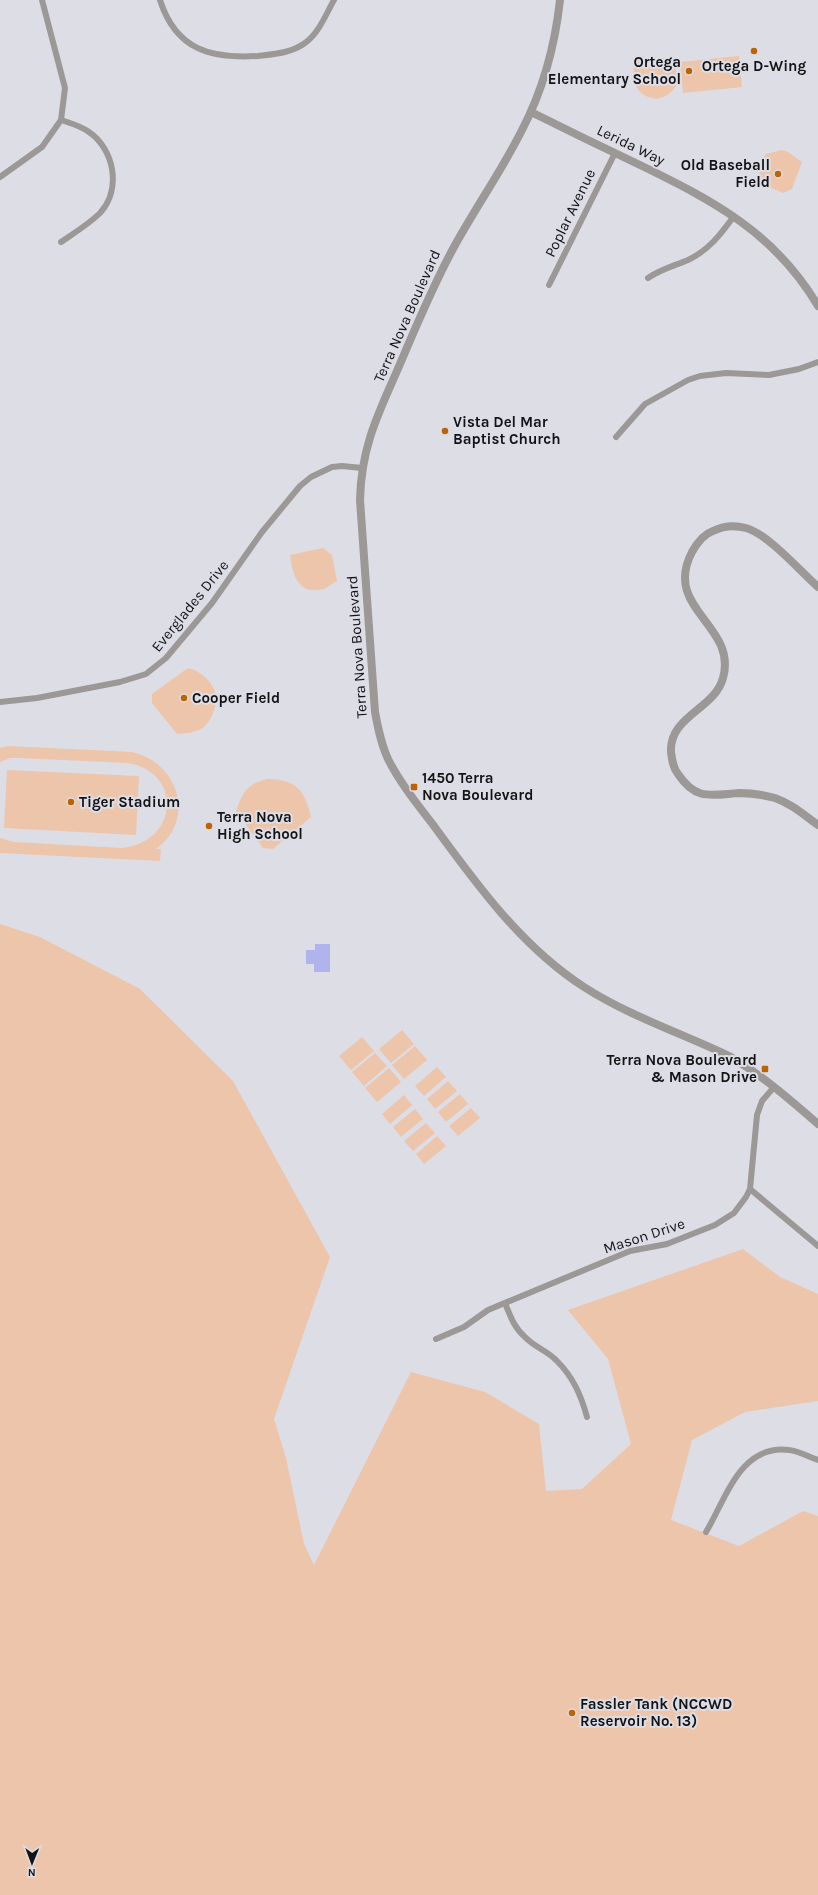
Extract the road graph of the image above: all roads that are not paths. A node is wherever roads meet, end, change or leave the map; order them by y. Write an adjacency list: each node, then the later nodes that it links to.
1 (42, 0): 6 (street)
2 (160, 0): 3 (street)
3 (334, 0)
4 (560, 0): 5 (street, Terra Nova Boulevard)
5 (531, 112): 7 (street, Lerida Way); 16 (street, Terra Nova Boulevard)
6 (61, 120): 8 (street); 10 (street)
7 (615, 153): 9 (street, Lerida Way); 12 (street, Poplar Avenue)
8 (0, 177)
9 (734, 216): 11 (street); 13 (street, Lerida Way)
10 (61, 242)
11 (648, 278)
12 (549, 285)
13 (818, 306)
14 (818, 362): 15 (street)
15 (616, 437)
16 (362, 468): 18 (street, Everglades Drive); 20 (street, Terra Nova Boulevard)
17 (818, 587): 19 (street)
18 (0, 702)
19 (818, 825)
20 (774, 1087): 21 (street, Terra Nova Boulevard); 22 (street, Mason Drive)
21 (818, 1124)
22 (750, 1188): 23 (street); 24 (street, Mason Drive)
23 (818, 1246)
24 (505, 1303): 25 (street, Mason Drive); 26 (street)
25 (436, 1340)
26 (588, 1417)
27 (818, 1460): 28 (street)
28 (706, 1532)

